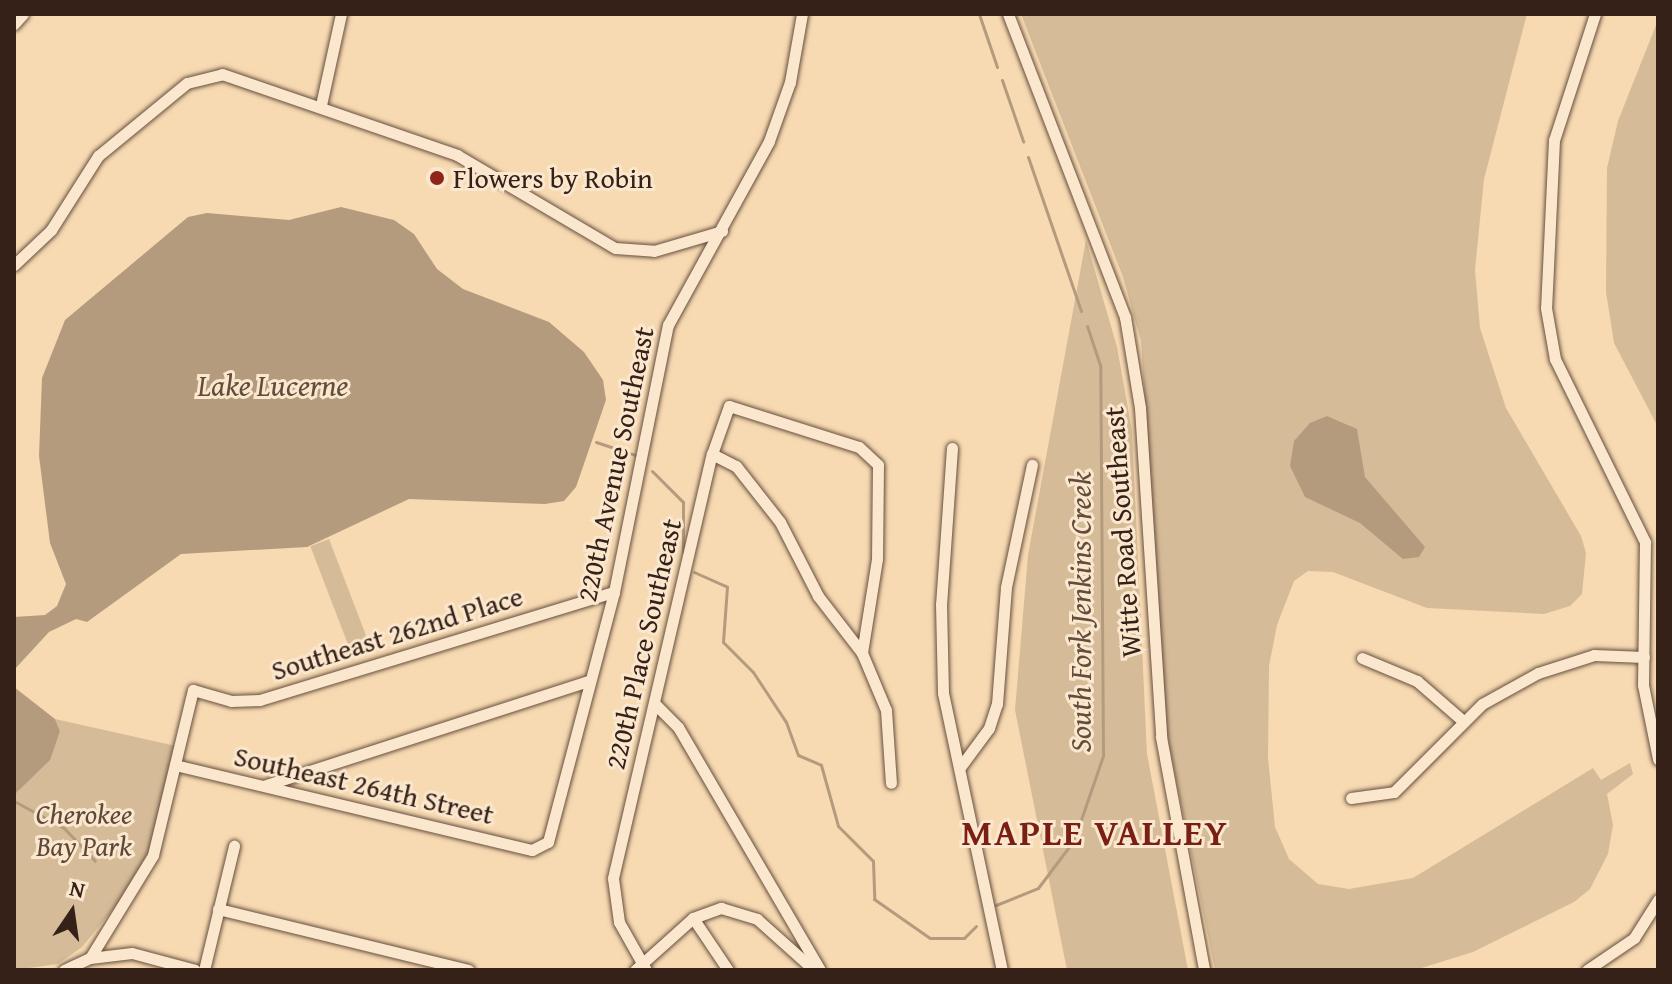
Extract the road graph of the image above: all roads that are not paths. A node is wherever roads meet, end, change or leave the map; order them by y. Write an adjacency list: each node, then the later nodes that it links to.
1 (23, 14): 6 (street)
2 (341, 14): 7 (street)
3 (802, 14): 8 (street, 220th Avenue Southeast)
4 (1008, 14): 41 (street, Witte Road Southeast)
5 (1595, 14): 15 (street)
6 (14, 24)
7 (321, 105): 8 (street); 9 (street)
8 (722, 231): 13 (street, 220th Avenue Southeast)
9 (14, 265)
10 (952, 448): 22 (street)
11 (712, 454): 14 (street); 14 (street, 220th Place Southeast); 18 (street, 220th Place Southeast)
12 (1032, 465): 22 (street)
13 (614, 592): 17 (street, 220th Avenue Southeast); 21 (street, Southeast 262nd Place)
14 (862, 653): 23 (street)
15 (1644, 657): 19 (street); 20 (street)
16 (1362, 658): 19 (street)
17 (588, 681): 24 (street); 27 (street, 220th Avenue Southeast)
18 (654, 703): 32 (street, 220th Place Southeast); 39 (street)
19 (1463, 721): 25 (street)
20 (1658, 759)
21 (175, 765): 24 (street, Southeast 264th Street); 31 (street)
22 (961, 766): 40 (street)
23 (891, 783)
24 (265, 785): 27 (street, Southeast 264th Street)
25 (1351, 798)
26 (234, 846): 29 (street)
27 (542, 847)
28 (1658, 900): 42 (street)
29 (218, 909): 35 (street); 36 (street)
30 (693, 918): 32 (street); 37 (street); 38 (street)
31 (90, 958): 33 (street); 34 (street)
32 (641, 967)
33 (64, 970)
34 (195, 970)
35 (204, 970)
36 (469, 970)
37 (728, 970)
38 (814, 970)
39 (820, 970)
40 (1002, 970)
41 (1204, 970)
42 (1587, 970)

